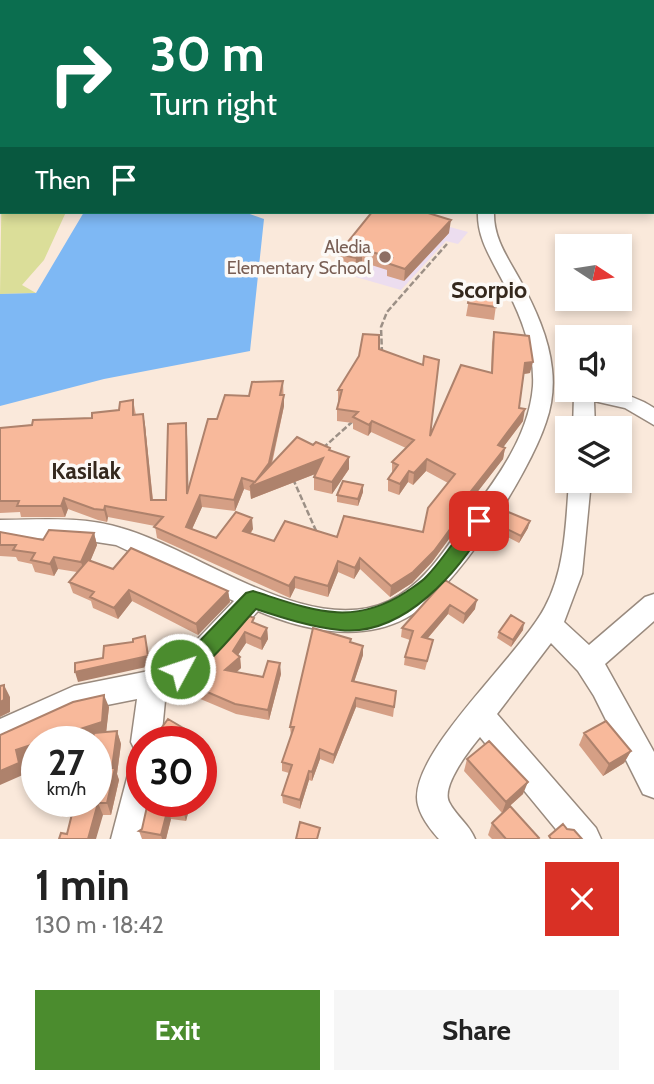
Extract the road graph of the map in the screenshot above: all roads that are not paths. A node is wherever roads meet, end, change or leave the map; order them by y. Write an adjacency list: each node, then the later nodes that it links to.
1 (486, 214): 2 (street)
2 (543, 383): 3 (street); 8 (street)
3 (555, 386)
4 (624, 402): 5 (street)
5 (654, 418)
6 (579, 493): 10 (street)
7 (0, 529): 8 (street)
8 (253, 599): 12 (street)
9 (654, 605): 11 (street)
10 (550, 625): 11 (street); 13 (street)
11 (587, 662): 16 (street)
12 (153, 683): 14 (street); 15 (street)
13 (480, 715): 19 (street); 20 (street)
14 (148, 726)
15 (0, 733)
16 (654, 783)
17 (132, 817): 18 (street)
18 (127, 839)
19 (460, 839)
20 (585, 839)

